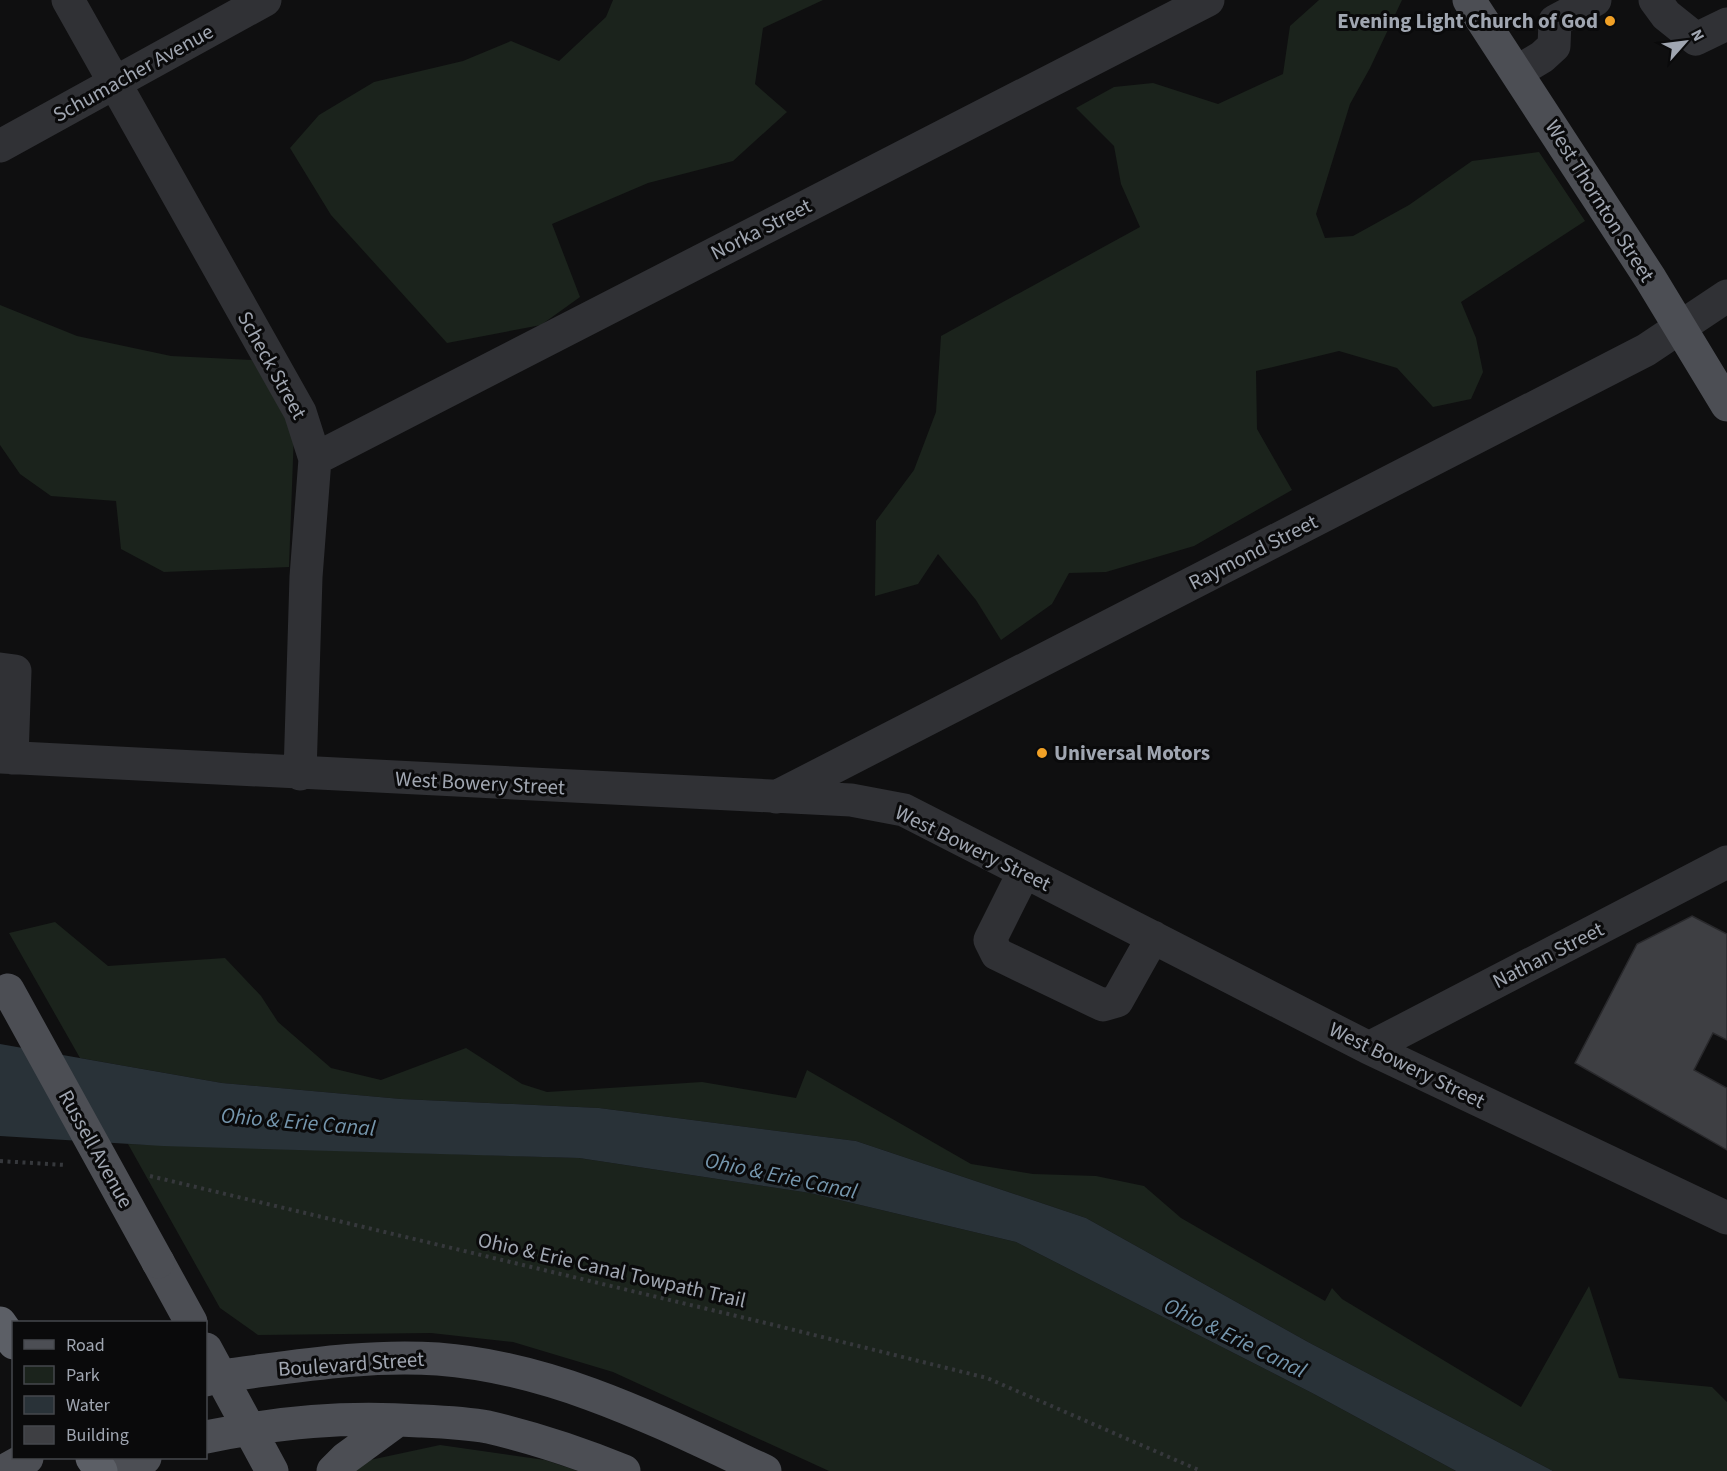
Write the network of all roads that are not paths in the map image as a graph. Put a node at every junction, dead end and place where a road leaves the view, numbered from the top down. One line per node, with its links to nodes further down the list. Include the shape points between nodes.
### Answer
1 (68, 0): 9 (street, Scheck Street)
2 (265, 0): 9 (street, Schumacher Avenue)
3 (1208, 0): 14 (street, Norka Street)
4 (1469, 0): 8 (main road, West Thornton Street)
5 (1595, 0): 8 (street, via 1555,21 1554,46)
6 (1655, 0): 7 (street, via 1666,15 1696,39)
7 (1727, 24)
8 (1517, 72): 12 (main road, West Thornton Street)
9 (114, 83): 10 (street, Schumacher Avenue); 14 (street, Scheck Street, via 300,412)
10 (0, 146)
11 (1727, 296): 12 (street, Raymond Street)
12 (1680, 330): 13 (main road, West Thornton Street); 18 (street, Raymond Street, via 1646,351)
13 (1727, 405)
14 (315, 459): 17 (street, Scheck Street, via 306,577)
15 (0, 669): 16 (street, via 15,671)
16 (6, 757): 17 (street, West Bowery Street)
17 (300, 774): 18 (street, West Bowery Street)
18 (773, 798): 20 (street, West Bowery Street, via 851,800 904,810)
19 (1727, 862): 23 (street, Nathan Street)
20 (1024, 872): 21 (street, West Bowery Street); 21 (street, via 990,940 998,954 1103,1005 1118,1000)
21 (1153, 937): 23 (street, West Bowery Street)
22 (4, 983): 25 (main road, Russell Avenue, bridge)
23 (1369, 1048): 24 (street, West Bowery Street)
24 (1727, 1218)
25 (190, 1321)
26 (0, 1323): 27 (highway)
27 (12, 1340)
28 (210, 1368): 30 (main road); 39 (main road, Boulevard Street, via 401,1358 502,1368 619,1403)
29 (398, 1419): 30 (main road, via 333,1418); 37 (main road); 38 (main road, via 487,1427 579,1453)
30 (249, 1428): 31 (main road); 36 (main road)
31 (207, 1437)
32 (25, 1459): 34 (main road)
33 (143, 1459): 35 (main road)
34 (4, 1471)
35 (118, 1471)
36 (272, 1471)
37 (333, 1471)
38 (624, 1471)
39 (765, 1471)

